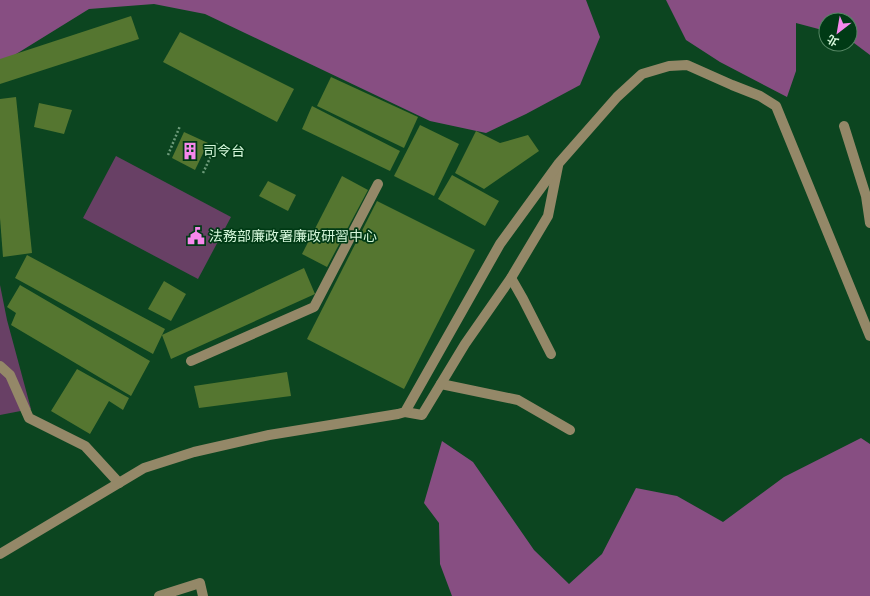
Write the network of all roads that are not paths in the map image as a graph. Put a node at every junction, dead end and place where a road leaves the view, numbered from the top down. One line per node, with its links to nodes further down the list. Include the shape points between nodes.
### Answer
1 (844, 126): 4 (street, via 866,196)
2 (559, 163): 5 (street, via 548,216); 6 (street, via 617,97 642,74 669,66 687,65 760,96 776,106); 11 (street, via 500,244)
3 (378, 184): 8 (street, via 314,307)
4 (870, 223)
5 (511, 278): 7 (street); 10 (street, via 465,344)
6 (870, 336)
7 (551, 354)
8 (191, 362)
9 (0, 366): 13 (street, via 10,375 29,418 85,446)
10 (441, 384): 11 (street, via 422,415); 12 (street, via 518,400)
11 (405, 412): 13 (street, via 269,435 194,452 144,468)
12 (570, 430)
13 (119, 483): 14 (street)
14 (0, 554)
15 (159, 596): 16 (street, via 200,583)
16 (202, 596)

